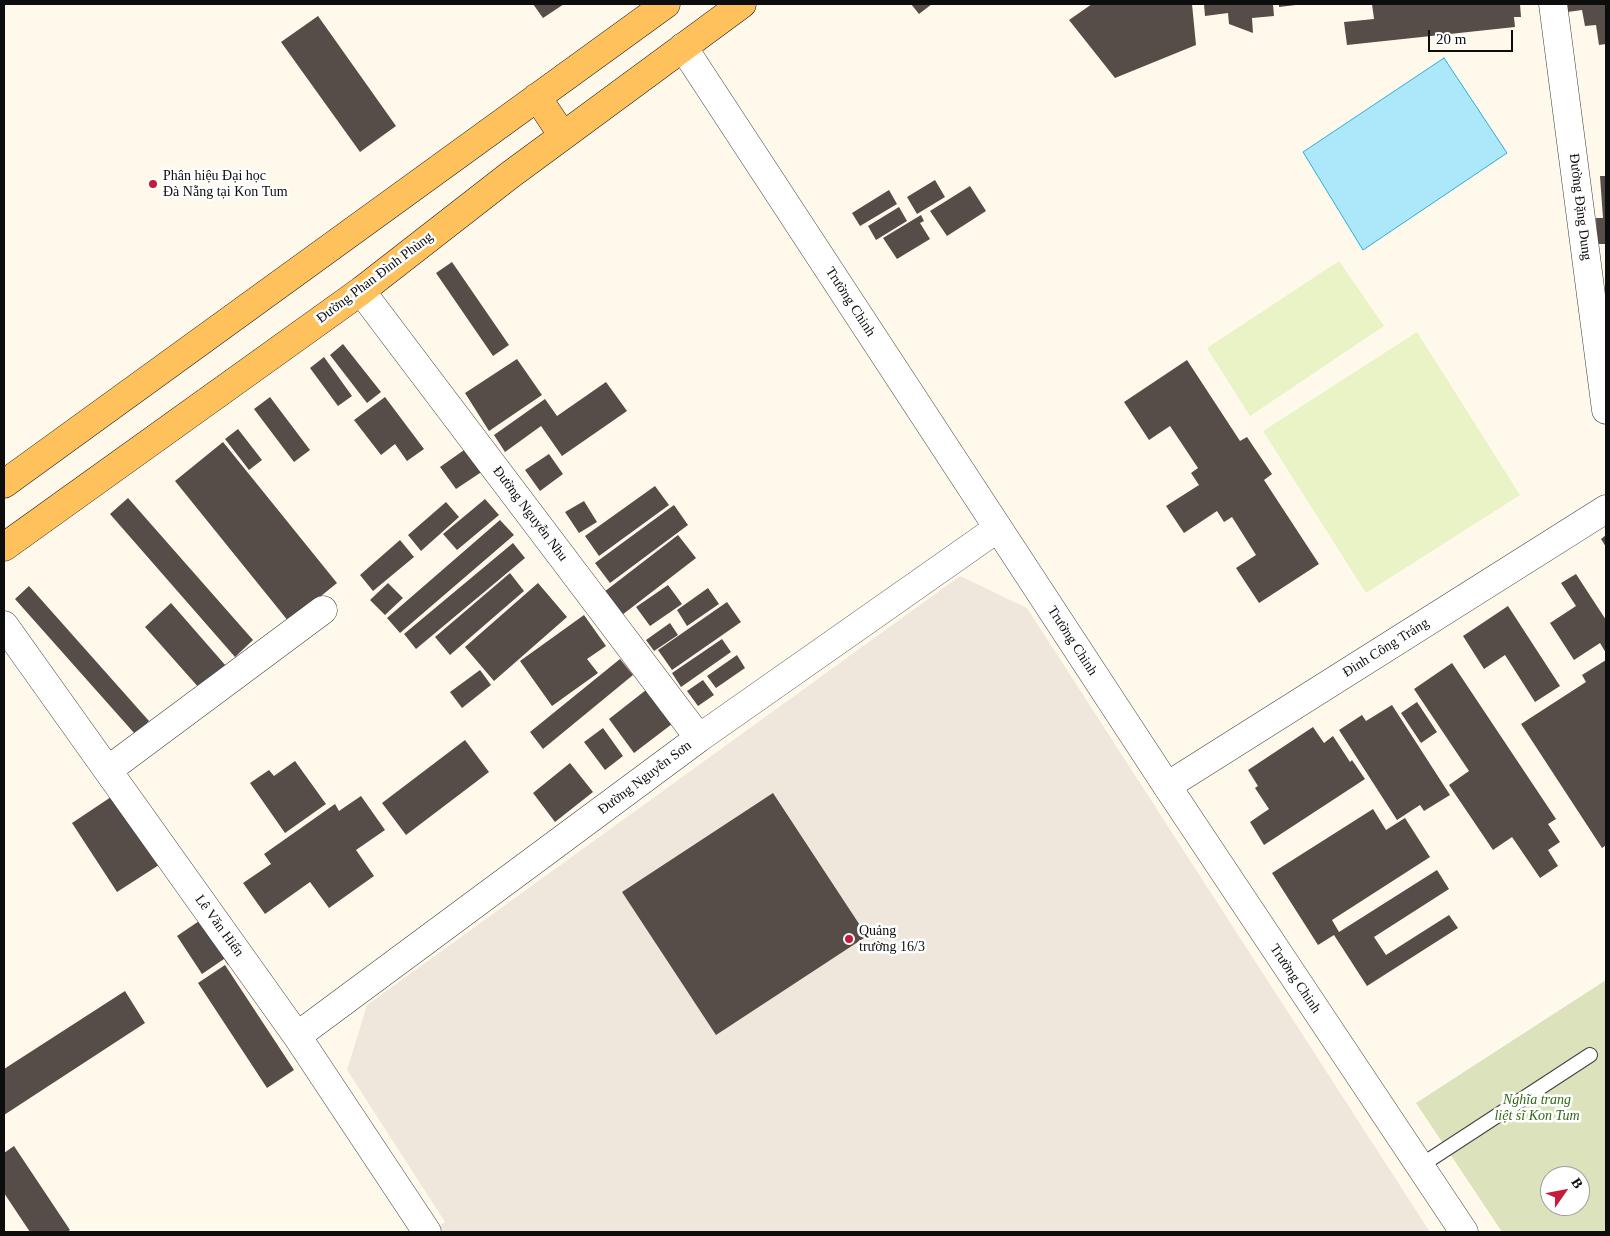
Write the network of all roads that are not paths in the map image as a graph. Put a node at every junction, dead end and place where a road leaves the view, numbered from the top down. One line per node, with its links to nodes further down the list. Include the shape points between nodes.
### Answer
1 (666, 4): 5 (main road)
2 (742, 4): 4 (main road, Đường Phan Đình Phùng)
3 (1553, 4): 8 (street, Đường Đặng Dung)
4 (683, 47): 6 (main road, Đường Phan Đình Phùng); 11 (street, Trường Chinh)
5 (537, 97): 6 (main road); 9 (main road)
6 (563, 136): 7 (main road, Đường Phan Đình Phùng)
7 (361, 290): 12 (main road, Đường Phan Đình Phùng); 15 (street, Đường Nguyễn Nhu)
8 (1606, 410)
9 (4, 484)
10 (1606, 509): 17 (street, Đinh Công Tráng)
11 (998, 528): 15 (street, Đường Nguyễn Sơn); 17 (street, Trường Chinh)
12 (4, 546)
13 (323, 610): 16 (street)
14 (4, 625): 16 (street, Lê Văn Hiến)
15 (699, 738): 18 (street, Đường Nguyễn Sơn)
16 (108, 770): 18 (street, Lê Văn Hiến)
17 (1167, 786): 20 (street, Trường Chinh)
18 (297, 1036): 21 (street, Lê Văn Hiến)
19 (1590, 1054): 20 (lane)
20 (1420, 1166): 22 (street, Trường Chinh)
21 (427, 1232)
22 (1464, 1232)

